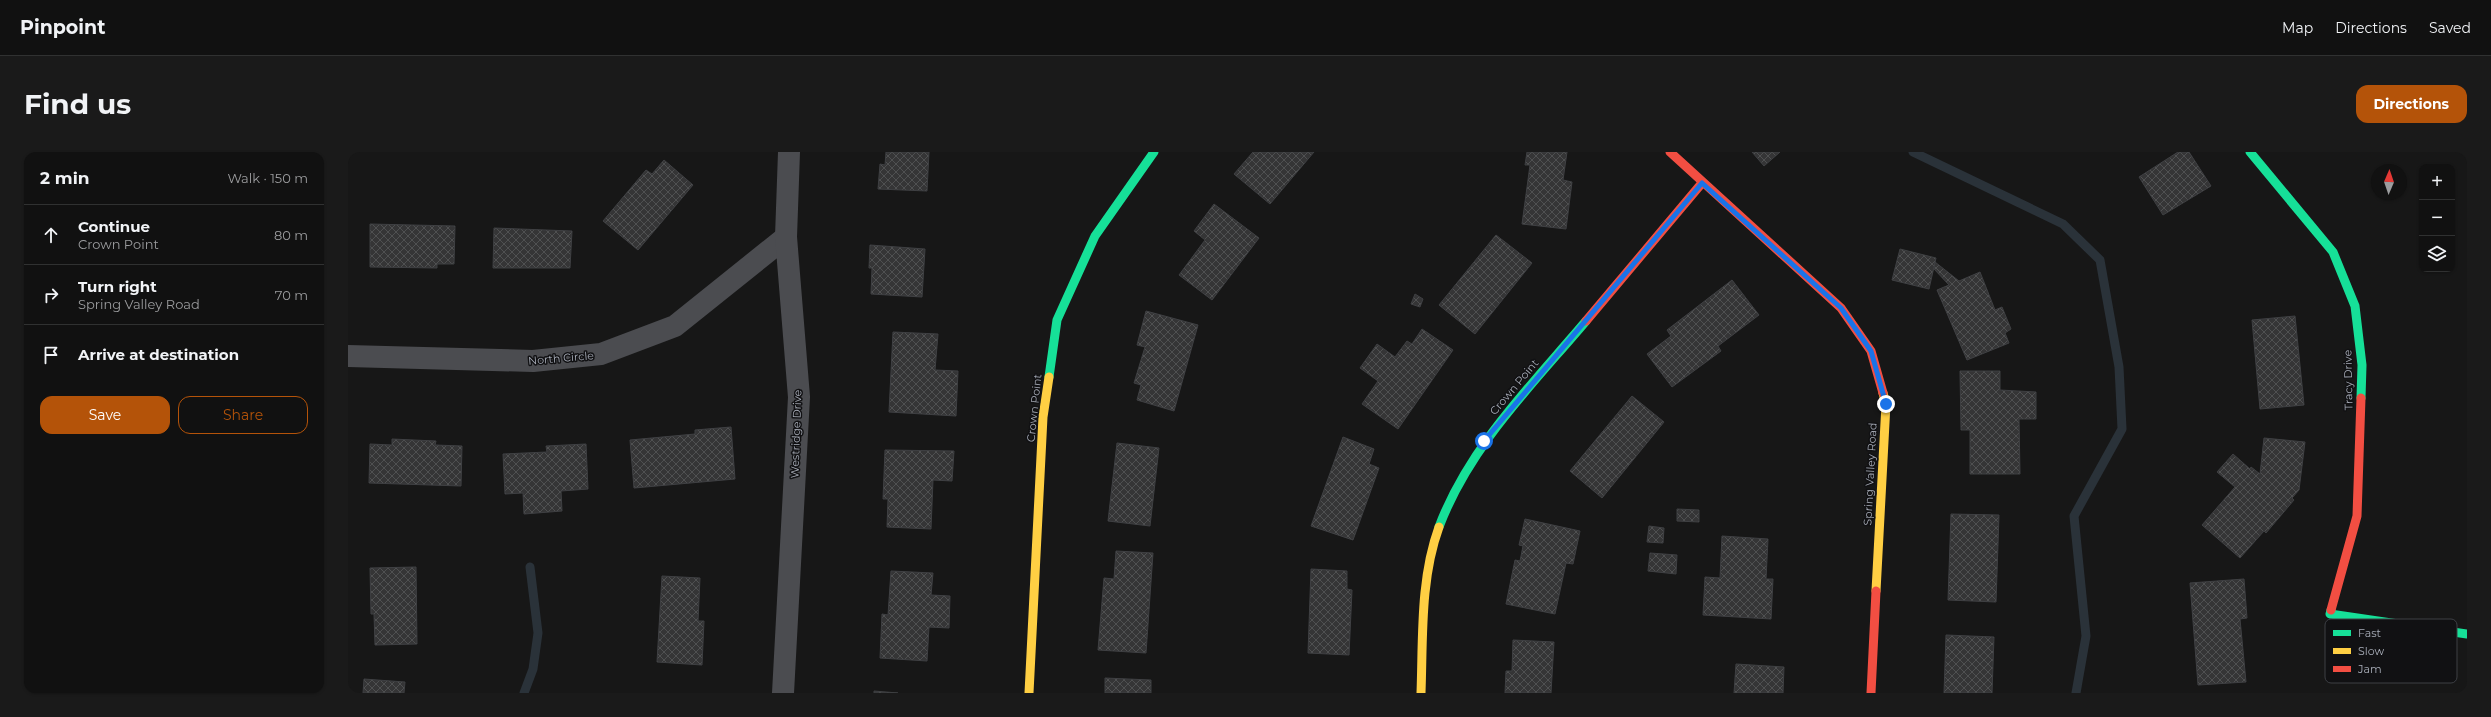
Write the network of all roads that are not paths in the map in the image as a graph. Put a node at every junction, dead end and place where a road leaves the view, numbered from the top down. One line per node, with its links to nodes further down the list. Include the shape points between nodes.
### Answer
1 (789, 152): 6 (street, Westridge Drive)
2 (1154, 152): 12 (street, Crown Point, via 1095,236 1057,320 1043,417)
3 (1670, 152): 5 (street, Spring Valley Road)
4 (2250, 152): 8 (street, Tracy Drive, via 2333,252 2355,306 2362,365 2357,516 2330,614)
5 (1702, 183): 13 (street, Crown Point, via 1484,441 1451,496 1432,547 1425,600); 14 (street, Spring Valley Road, via 1841,308 1871,351 1886,404)
6 (786, 237): 7 (street, North Circle, via 674,326 601,354 533,361); 11 (street, Westridge Drive, via 799,397)
7 (348, 356)
8 (2364, 619)
9 (2457, 633): 10 (street, Tracy Drive)
10 (2467, 634)
11 (783, 693)
12 (1029, 693)
13 (1421, 693)
14 (1871, 693)

